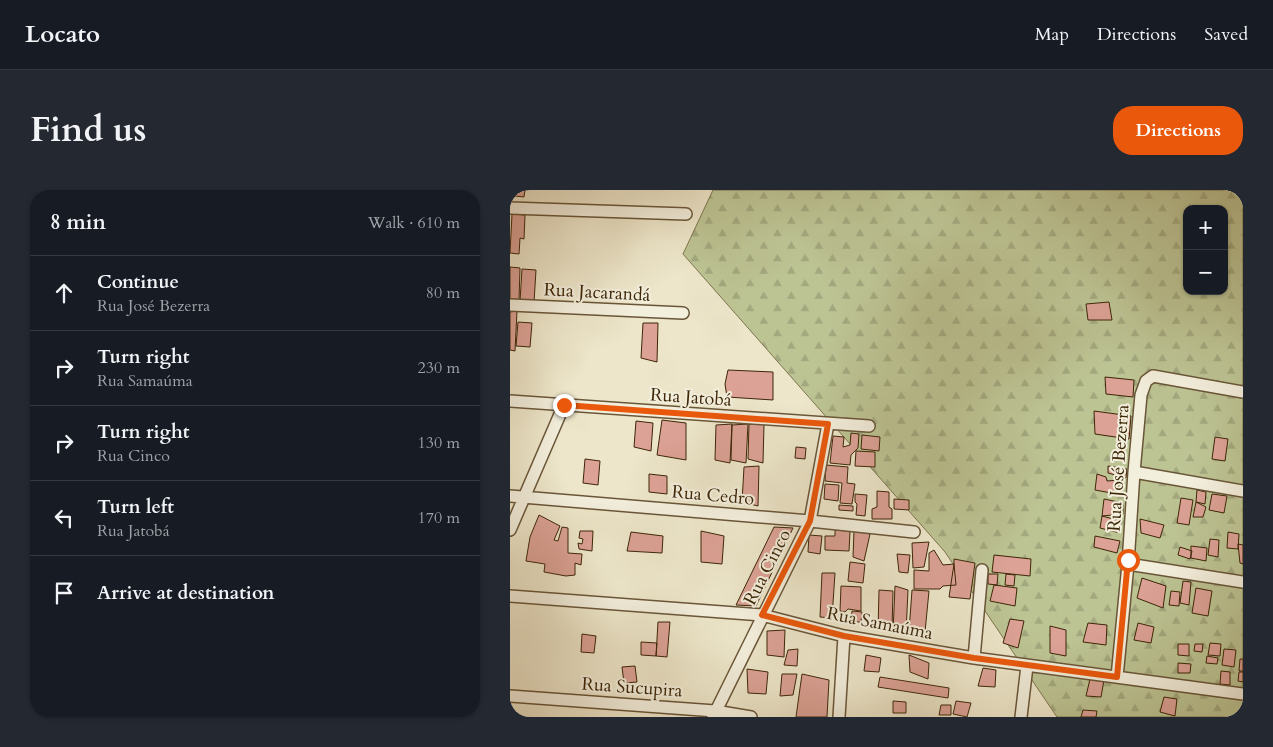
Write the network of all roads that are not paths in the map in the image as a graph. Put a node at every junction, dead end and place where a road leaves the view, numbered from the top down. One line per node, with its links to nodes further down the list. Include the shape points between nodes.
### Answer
1 (510, 208): 2 (street)
2 (686, 214)
3 (510, 305): 4 (street, Rua Jacarandá)
4 (683, 313)
5 (1243, 392): 10 (street, Rua José Bezerra, via 1153,376 1146,381 1141,395)
6 (510, 401): 7 (street, Rua Jatobá)
7 (564, 405): 8 (street, Rua Jatobá); 13 (street)
8 (828, 424): 9 (street, Rua Jatobá); 14 (street, Rua Cinco)
9 (869, 426)
10 (1134, 472): 11 (street); 17 (street, Rua José Bezerra)
11 (1243, 491)
12 (510, 496): 13 (street, Rua Cedro)
13 (524, 497): 14 (street, Rua Cedro); 15 (street)
14 (810, 521): 16 (street, Rua Cedro); 21 (street, Rua Cinco)
15 (510, 530)
16 (914, 532)
17 (1128, 564): 19 (street); 25 (street, Rua José Bezerra)
18 (982, 570): 23 (street)
19 (1243, 582)
20 (510, 596): 21 (street, Rua Samaúma)
21 (762, 615): 22 (street, Rua Samaúma); 28 (street, Rua Cinco)
22 (844, 636): 23 (street, Rua Samaúma); 30 (street)
23 (974, 658): 24 (street, Rua Samaúma)
24 (1027, 666): 25 (street, Rua Samaúma); 31 (street)
25 (1117, 677): 26 (street, Rua Samaúma)
26 (1243, 694)
27 (510, 696): 28 (street, Rua Sucupira)
28 (714, 714): 29 (street, Rua Sucupira)
29 (751, 717)
30 (839, 717)
31 (1021, 717)

